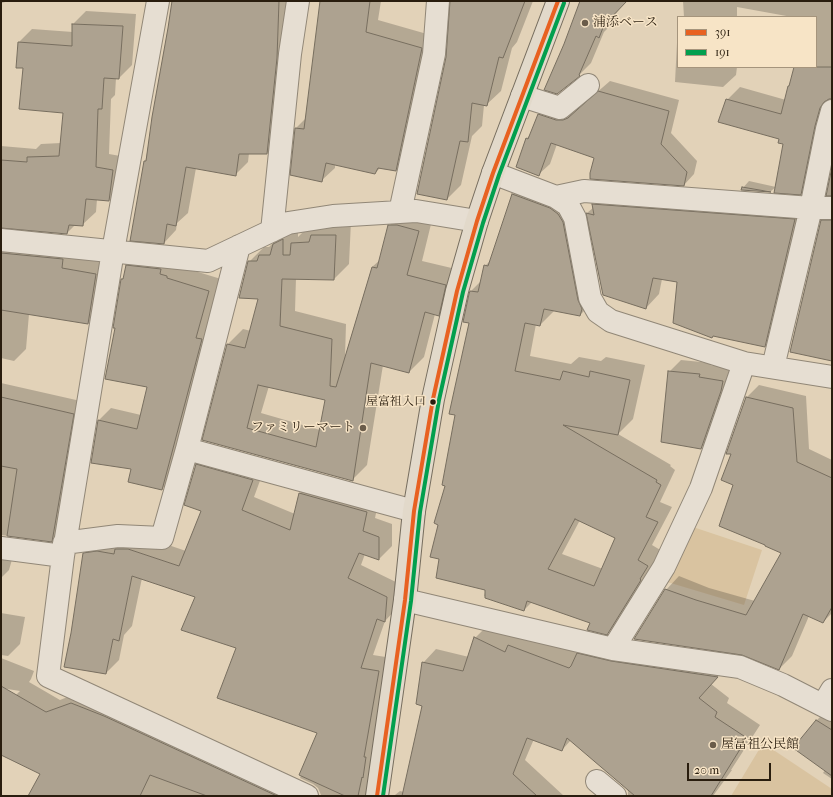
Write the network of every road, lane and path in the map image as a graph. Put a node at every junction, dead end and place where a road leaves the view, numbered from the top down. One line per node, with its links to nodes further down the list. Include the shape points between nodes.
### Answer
1 (158, 1): 17 (street)
2 (298, 1): 14 (street)
3 (438, 1): 12 (street, via 434,54)
4 (558, 1): 6 (main road)
5 (588, 85): 6 (street, via 560,108)
6 (522, 96): 8 (main road)
7 (832, 111): 10 (street)
8 (493, 173): 9 (street); 13 (main road)
9 (556, 197): 10 (street, via 584,191); 18 (street, via 568,205 575,218 590,298 598,312 611,321)
10 (811, 208): 11 (street); 19 (street)
11 (832, 208)
12 (400, 212): 13 (street, via 416,211); 14 (street, via 333,216 288,223)
13 (477, 221): 22 (main road, via 457,291 433,399)
14 (272, 231): 16 (street)
15 (1, 240): 17 (street)
16 (239, 246): 17 (street, via 208,261); 21 (street)
17 (113, 251): 24 (street)
18 (744, 363): 19 (street); 26 (street, via 701,488 664,567)
19 (773, 367): 20 (street)
20 (832, 377)
21 (187, 449): 22 (street); 24 (street, via 162,538 118,536)
22 (414, 511): 25 (main road)
23 (1, 548): 24 (street)
24 (63, 549): 29 (street, via 48,676)
25 (405, 600): 26 (street); 30 (main road)
26 (613, 649): 27 (street, via 740,667)
27 (829, 702)
28 (597, 781): 31 (street)
29 (303, 795)
30 (377, 796)
31 (615, 796)

